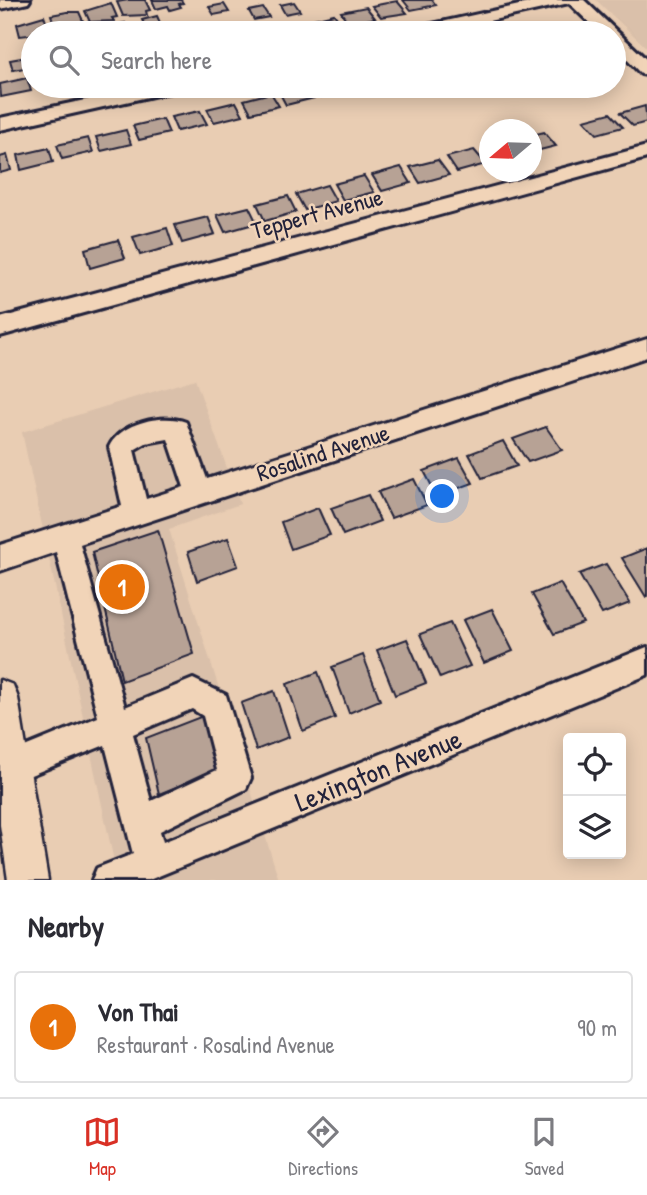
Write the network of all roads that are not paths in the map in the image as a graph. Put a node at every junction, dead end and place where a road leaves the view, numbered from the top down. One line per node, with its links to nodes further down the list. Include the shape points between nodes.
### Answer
1 (22, 0): 4 (street)
2 (564, 0): 5 (street)
3 (575, 0): 6 (street)
4 (0, 4)
5 (469, 21)
6 (597, 21)
7 (626, 49): 8 (street)
8 (647, 70)
9 (120, 98): 10 (street)
10 (0, 124)
11 (647, 152): 12 (street, Teppert Avenue)
12 (0, 327)
13 (647, 348): 14 (street, Rosalind Avenue)
14 (199, 493): 15 (street, Rosalind Avenue); 15 (street, via 177,429 128,439 121,447)
15 (137, 513): 16 (street, Rosalind Avenue)
16 (65, 537): 17 (street, Rosalind Avenue); 20 (street)
17 (0, 558)
18 (647, 661): 23 (street, Lexington Avenue)
19 (0, 698): 21 (main road)
20 (115, 724): 21 (street); 22 (street); 22 (street, via 193,694 215,706 235,778)
21 (11, 768): 24 (main road)
22 (141, 823): 23 (street)
23 (152, 863): 25 (street, Lexington Avenue)
24 (26, 879)
25 (109, 880)

